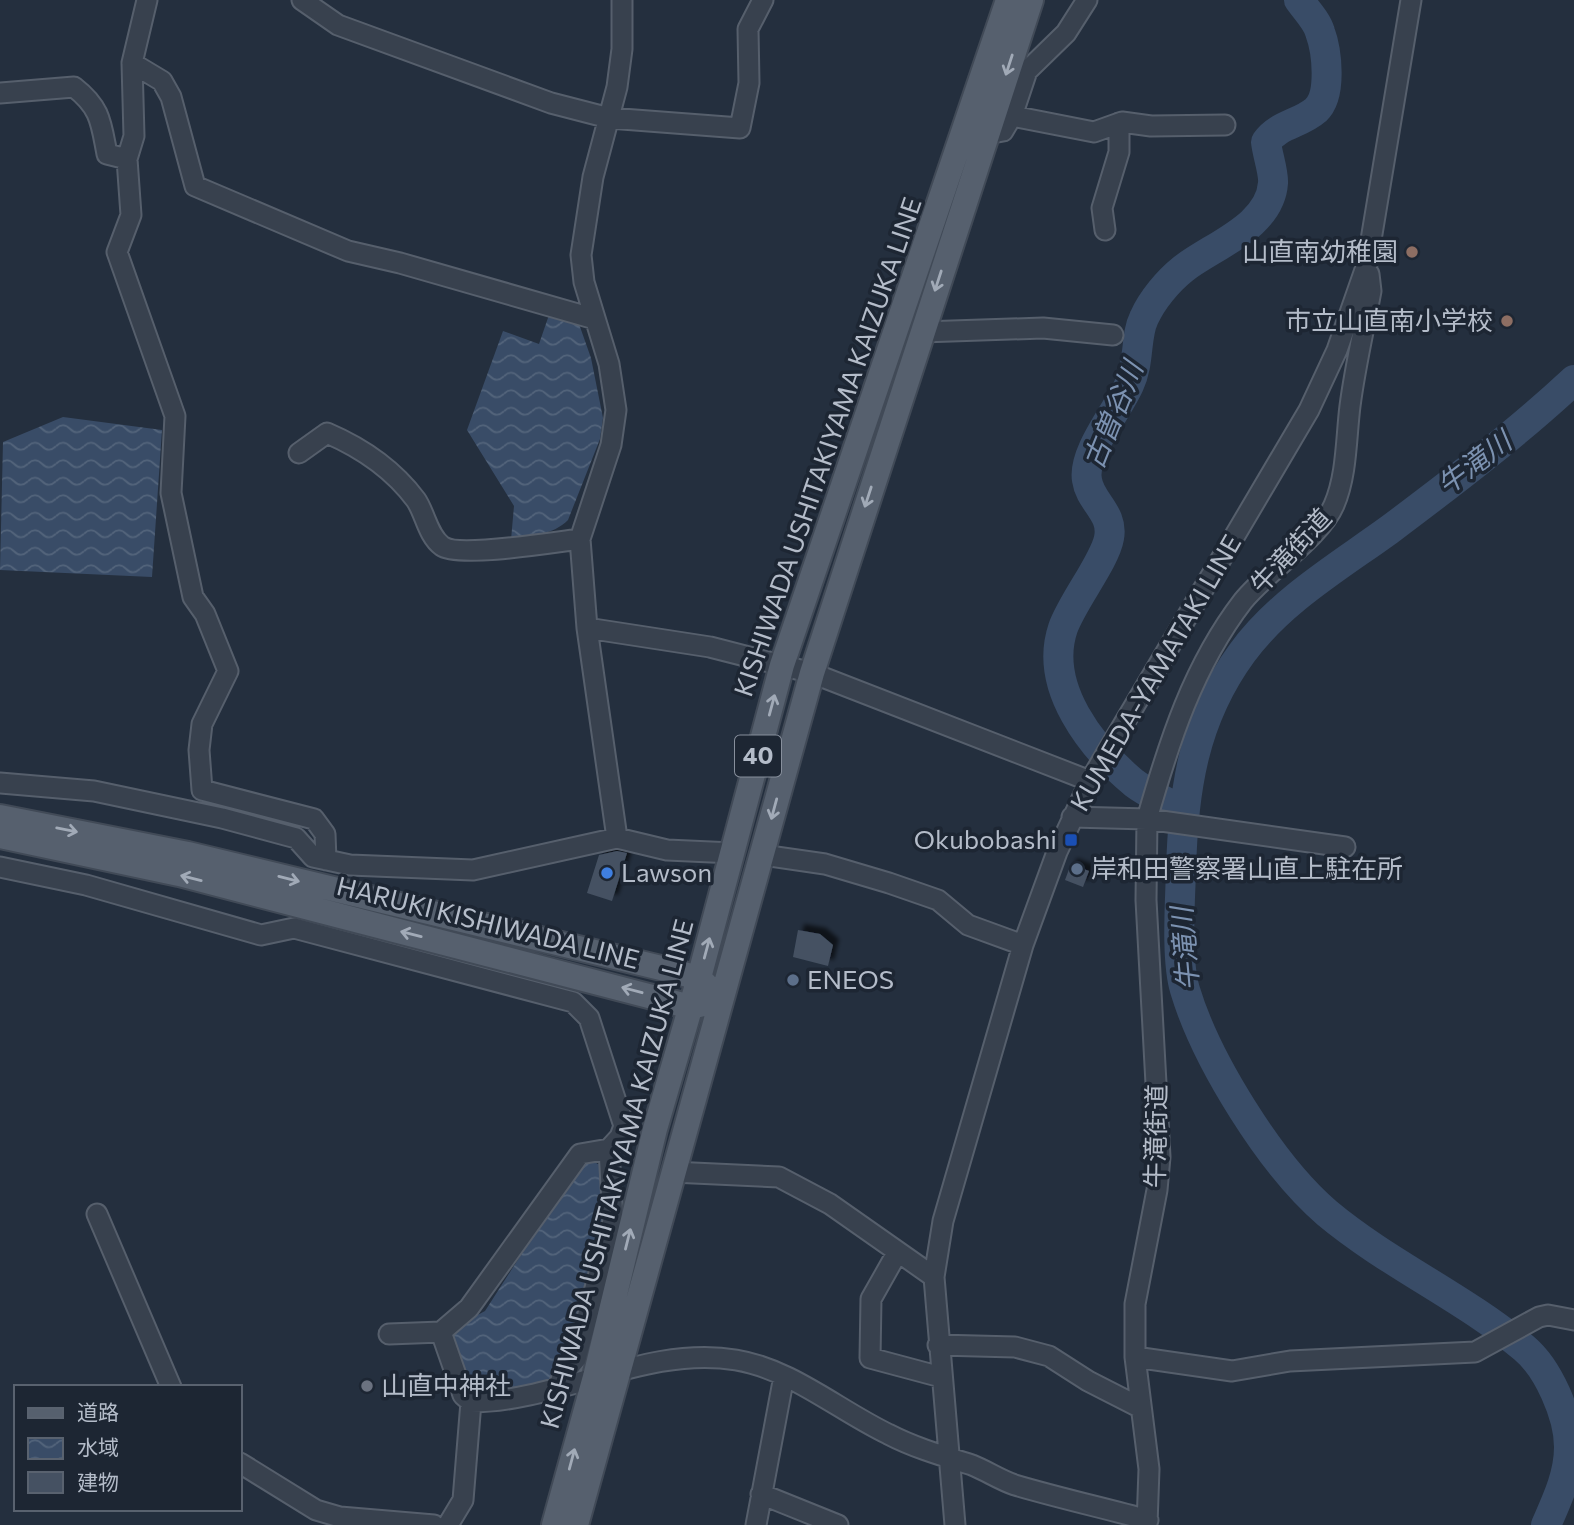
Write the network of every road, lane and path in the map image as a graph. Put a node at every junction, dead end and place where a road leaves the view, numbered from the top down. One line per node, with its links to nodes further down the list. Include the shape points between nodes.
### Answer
1 (147, 0): 9 (street)
2 (302, 0): 12 (street, via 338,25 551,103)
3 (622, 0): 12 (street, via 622,49)
4 (764, 0): 12 (street, via 748,29 749,83 740,128)
5 (1007, 0): 27 (main road, KISHIWADA USHITAKIYAMA KAIZUKA LINE / 40)
6 (1031, 0): 15 (main road, KISHIWADA USHITAKIYAMA KAIZUKA LINE / 40, one-way to 15)
7 (1087, 0): 11 (street, via 1066,33 1027,71)
8 (1411, 0): 18 (street, KUMEDA-YAMATAKI LINE)
9 (132, 63): 16 (street, via 134,136); 19 (street, via 162,80 171,97 195,186 348,251)
10 (0, 93): 16 (street, via 74,87 99,113 107,155)
11 (1012, 116): 13 (street, via 1094,132); 15 (street, via 1003,131)
12 (609, 118): 19 (street, via 584,219 581,255)
13 (1118, 123): 14 (street); 17 (street, via 1119,152 1102,208)
14 (1225, 125)
15 (986, 134): 20 (main road, KISHIWADA USHITAKIYAMA KAIZUKA LINE / 40, one-way to 20)
16 (127, 159): 39 (street, via 131,215 117,252 175,416 171,493 193,597 228,671 202,724 202,790 314,819 325,834)
17 (1105, 230)
18 (1367, 264): 22 (street, KUMEDA-YAMATAKI LINE); 23 (street, 牛滝街道, via 1371,291)
19 (595, 319): 25 (street, via 609,364 616,410 611,444)
20 (922, 332): 21 (street, via 1043,328); 28 (main road, KISHIWADA USHITAKIYAMA KAIZUKA LINE / 40, one-way to 28)
21 (1113, 335)
22 (1337, 350): 23 (street); 29 (street, KUMEDA-YAMATAKI LINE, via 1309,410)
23 (1358, 360): 33 (street, 牛滝街道, via 1342,480 1333,508 1243,601 1193,685 1175,723)
24 (299, 453): 25 (street, via 327,433 364,449 417,501 442,547 491,550)
25 (580, 539): 26 (street)
26 (587, 628): 27 (street, via 710,647); 35 (street)
27 (782, 665): 28 (street); 37 (main road, KISHIWADA USHITAKIYAMA KAIZUKA LINE / 40, one-way to 27)
28 (811, 673): 29 (street); 38 (main road, KISHIWADA USHITAKIYAMA KAIZUKA LINE / 40, one-way to 38)
29 (1094, 773): 32 (street, KUMEDA-YAMATAKI LINE)
30 (0, 783): 39 (street, via 94,792 222,818 296,838 313,858)
31 (0, 817): 42 (main road, HARUKI KISHIWADA LINE, one-way to 42, via 188,854)
32 (1072, 817): 33 (street); 41 (street, KUMEDA-YAMATAKI LINE)
33 (1151, 819): 36 (street); 56 (street, 牛滝街道, via 1146,900 1160,1157 1135,1304)
34 (0, 836): 44 (main road, HARUKI KISHIWADA LINE, one-way to 34, via 178,874)
35 (617, 838): 37 (street, via 667,850); 39 (street, via 473,870)
36 (1345, 847)
37 (733, 853): 42 (main road, KISHIWADA USHITAKIYAMA KAIZUKA LINE / 40, one-way to 37)
38 (762, 855): 41 (street, via 825,864 938,900 968,925); 43 (main road, KISHIWADA USHITAKIYAMA KAIZUKA LINE / 40)
39 (326, 860)
40 (0, 867): 45 (street, via 86,885 261,935 294,928 573,1002 589,1018)
41 (1023, 945): 51 (street, KUMEDA-YAMATAKI LINE, via 943,1221)
42 (699, 978): 43 (main road); 44 (main road, KISHIWADA USHITAKIYAMA KAIZUKA LINE / 40)
43 (721, 1000): 44 (main road, HARUKI KISHIWADA LINE); 48 (main road, KISHIWADA USHITAKIYAMA KAIZUKA LINE / 40)
44 (691, 1007): 46 (main road, KISHIWADA USHITAKIYAMA KAIZUKA LINE / 40)
45 (624, 1126): 46 (street); 47 (street)
46 (655, 1129): 57 (main road, KISHIWADA USHITAKIYAMA KAIZUKA LINE / 40, one-way to 46)
47 (609, 1149): 53 (street, via 580,1154 469,1308); 61 (street, via 613,1221 576,1359)
48 (672, 1172): 50 (street, via 779,1177 831,1204); 57 (main road, KISHIWADA USHITAKIYAMA KAIZUKA LINE / 40)
49 (97, 1214): 60 (street)
50 (897, 1253): 51 (street); 59 (street, via 871,1299 870,1358)
51 (934, 1277): 55 (street, KUMEDA-YAMATAKI LINE)
52 (1574, 1320): 56 (street, via 1539,1317 1475,1352 1290,1361 1232,1371)
53 (441, 1332): 54 (street); 62 (street, via 463,1395)
54 (389, 1334)
55 (937, 1345): 59 (street, KUMEDA-YAMATAKI LINE); 63 (street, via 1015,1348 1049,1356)
56 (1135, 1357): 63 (street, 牛滝街道)
57 (606, 1374): 58 (street, via 703,1358 737,1360); 61 (street); 70 (main road, KISHIWADA USHITAKIYAMA KAIZUKA LINE / 40, one-way to 57); 71 (main road, KISHIWADA USHITAKIYAMA KAIZUKA LINE / 40)
58 (784, 1376): 64 (street, via 887,1434); 66 (street)
59 (941, 1377): 64 (street, KUMEDA-YAMATAKI LINE)
60 (170, 1385)
61 (558, 1389): 62 (street, via 499,1402)
62 (471, 1402): 69 (street, via 463,1500)
63 (1139, 1407): 67 (street, 牛滝街道, via 1149,1469)
64 (950, 1461): 67 (street); 74 (street, KUMEDA-YAMATAKI LINE)
65 (242, 1464): 68 (street, via 316,1510 340,1517)
66 (761, 1494): 72 (street); 73 (street)
67 (1148, 1523)
68 (434, 1525)
69 (448, 1525)
70 (554, 1525)
71 (576, 1525)
72 (756, 1525)
73 (838, 1525)
74 (955, 1525)

